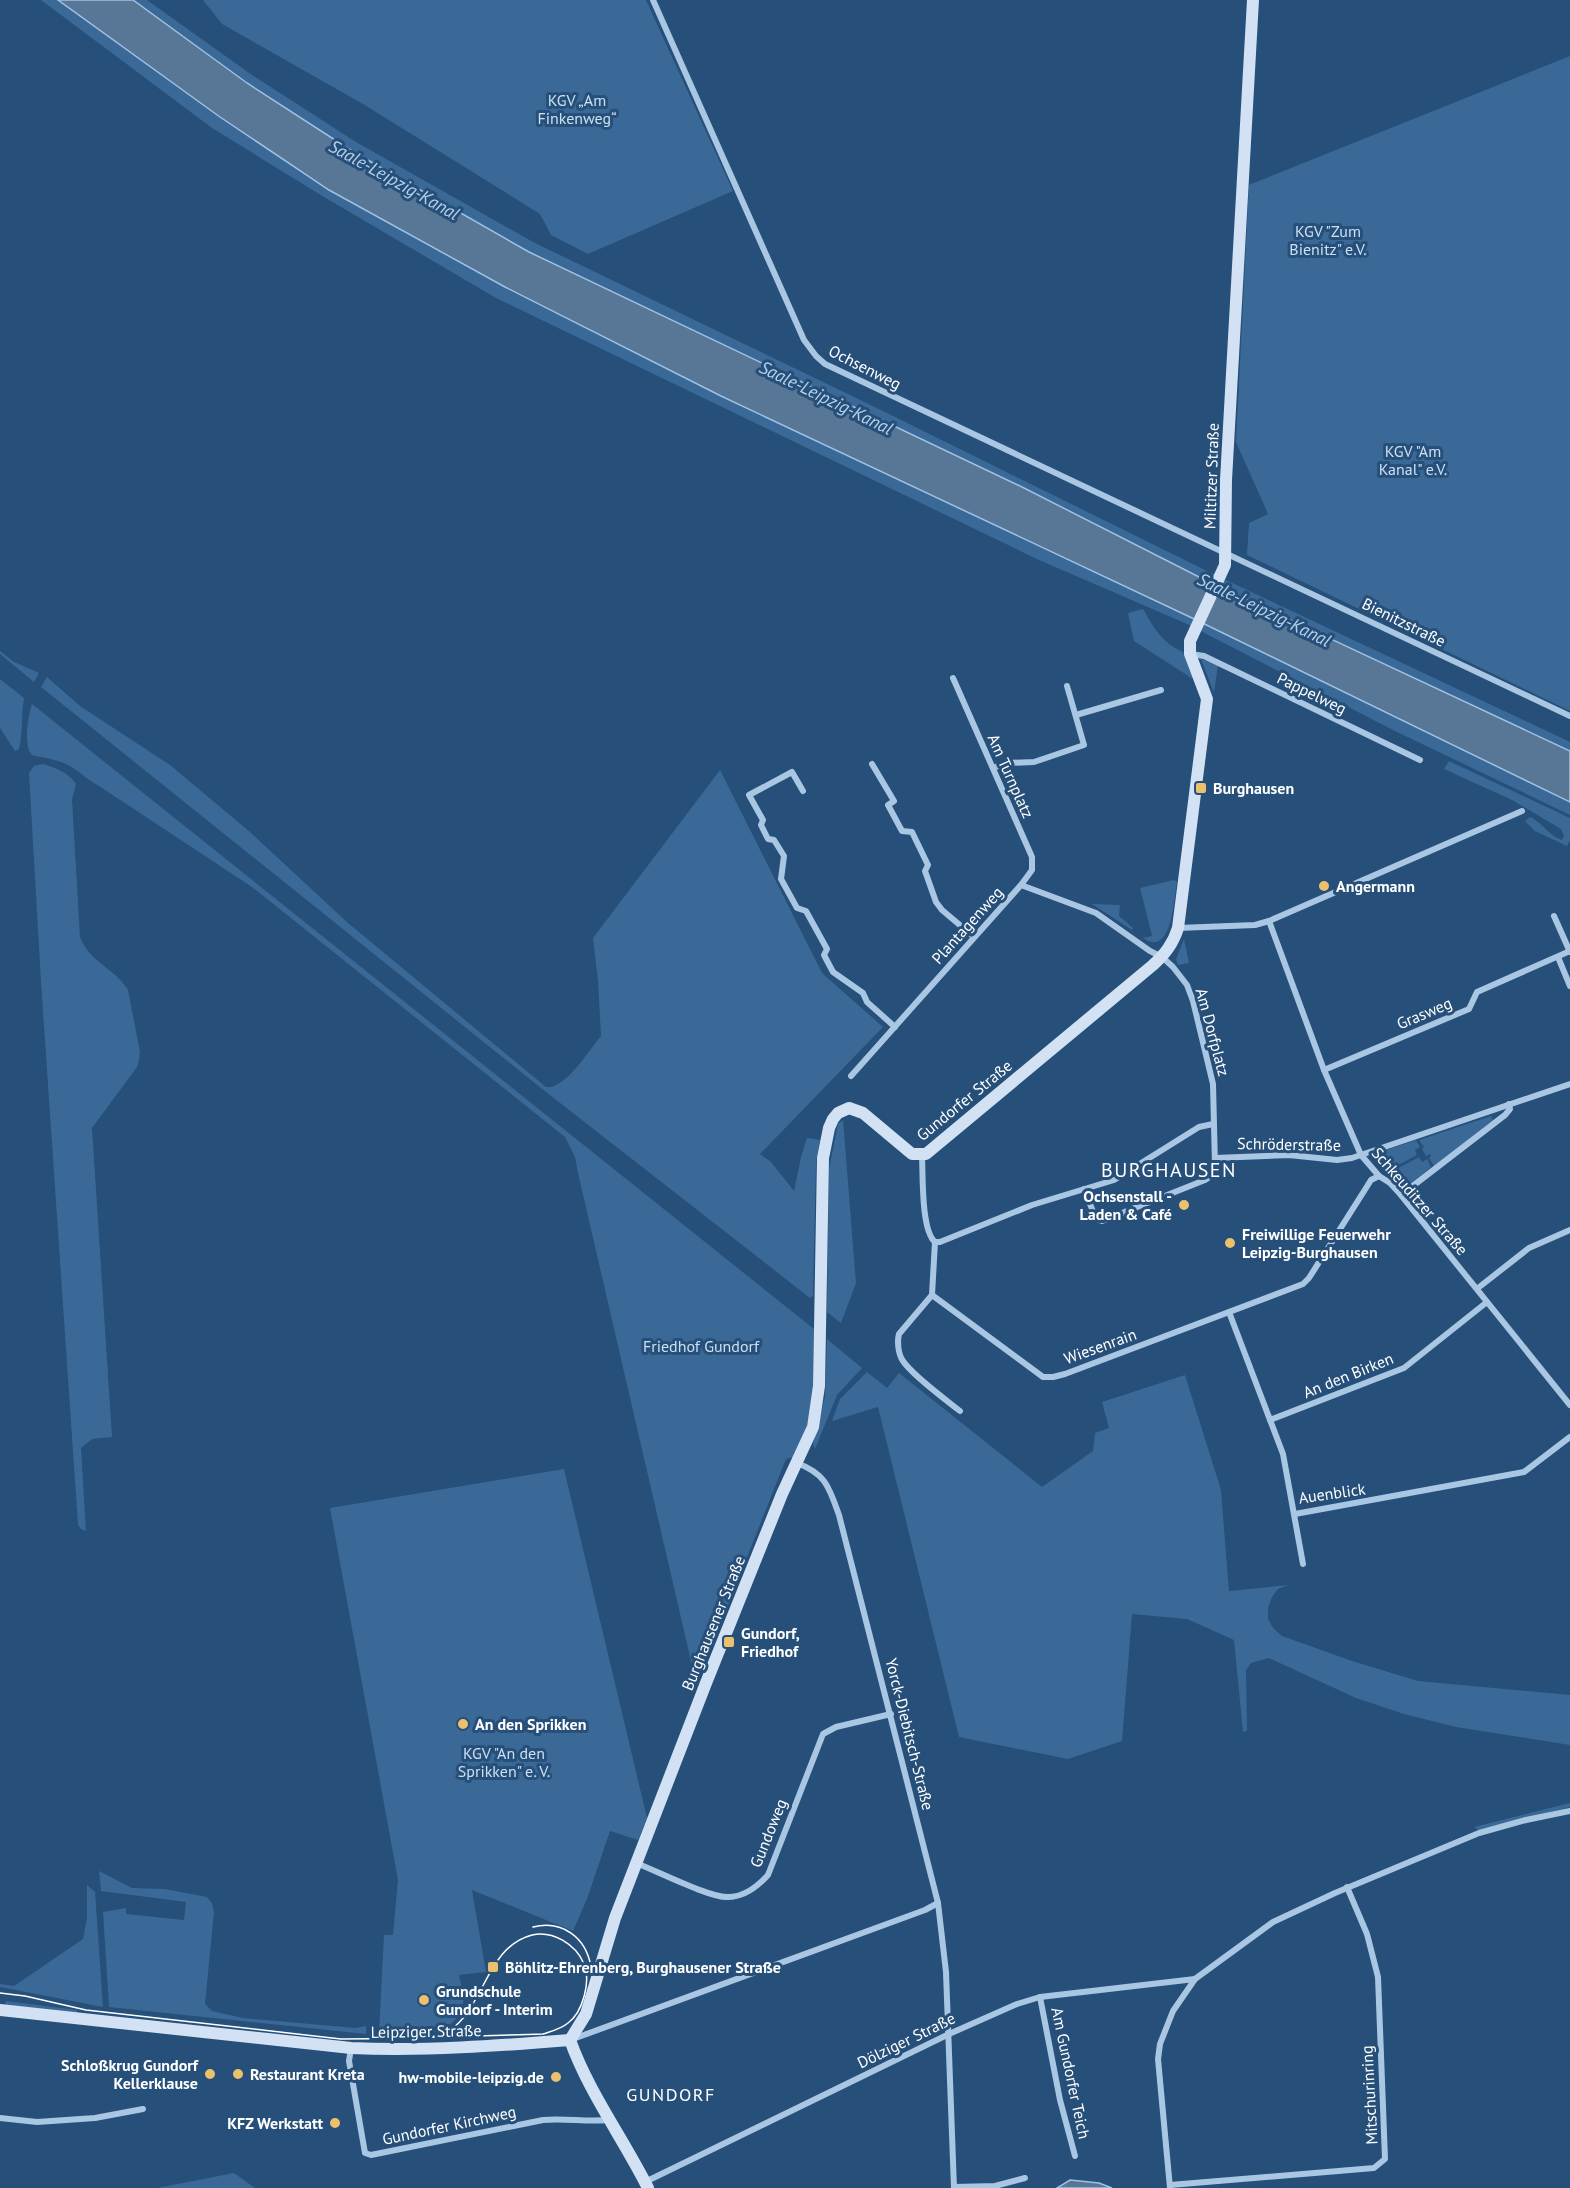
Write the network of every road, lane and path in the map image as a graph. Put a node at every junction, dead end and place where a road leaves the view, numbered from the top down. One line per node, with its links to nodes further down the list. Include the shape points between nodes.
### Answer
1 (653, 0): 3 (street, Ochsenweg, via 804,340 816,356 847,375)
2 (1253, 0): 3 (street, Miltitzer Straße, via 1226,480)
3 (1226, 553): 4 (street, Miltitzer Straße, via 1222,572 1190,641); 9 (street, Bienitzstraße)
4 (1190, 654): 10 (street, Pappelweg, via 1204,656); 18 (street, Miltitzer Straße, via 1207,699)
5 (953, 678): 12 (street, Am Turnplatz)
6 (1067, 686): 8 (street)
7 (1161, 690): 8 (street)
8 (1076, 715): 12 (street, via 1084,742 1081,747 1034,762)
9 (1570, 716)
10 (1420, 760)
11 (872, 764): 19 (street, via 894,801 888,805 897,823 902,831 912,832 928,865 925,871 936,902)
12 (993, 768): 15 (street, Am Turnplatz, via 1032,857 1032,870)
13 (803, 791): 24 (street, via 792,772 749,795 764,820 760,825 768,839 774,840 784,856 781,879 797,908 806,911 827,949 824,955 833,972 863,993 867,1002)
14 (1522, 811): 17 (street)
15 (1021, 885): 19 (street, Plantagenweg); 21 (street, Plantagenweg, via 1096,913)
16 (1554, 916): 20 (street, Grasweg)
17 (1269, 921): 18 (street); 25 (street, Schkeuditzer Straße)
18 (1176, 934): 21 (street, Gundorfer Straße)
19 (974, 937): 24 (street, Plantagenweg)
20 (1570, 951): 22 (street, Grasweg)
21 (1162, 957): 29 (street, Am Dorfplatz, via 1190,991 1213,1084); 30 (street, Gundorfer Straße)
22 (1558, 957): 23 (street); 25 (street, Grasweg, via 1477,992 1469,1009)
23 (1570, 986)
24 (895, 1027): 26 (street, Plantagenweg)
25 (1324, 1070): 31 (street, Schkeuditzer Straße)
26 (851, 1076)
27 (1570, 1084): 28 (street, Schröderstraße)
28 (1509, 1104): 31 (street, Schröderstraße); 35 (street, via 1510,1109 1496,1123)
29 (1213, 1124): 32 (street, Am Dorfplatz); 34 (street, via 1198,1127 1114,1180)
30 (922, 1155): 36 (street, Gundorfer Straße, via 912,1154 863,1113 842,1110 832,1119 827,1138); 38 (street, via 926,1228)
31 (1361, 1155): 32 (street, Schröderstraße, via 1338,1160 1289,1155); 33 (street, Schkeuditzer Straße)
32 (1215, 1158): 34 (street, via 1214,1171 1205,1180 1102,1221 1096,1219)
33 (1379, 1176): 35 (street, Schkeuditzer Straße); 42 (street, Wiesenrain, via 1365,1188 1303,1284)
34 (1084, 1189): 38 (street)
35 (1401, 1195): 39 (street, Schkeuditzer Straße)
36 (822, 1207): 47 (street, Burghausener Straße, via 816,1411)
37 (1570, 1230): 39 (street, via 1529,1248)
38 (935, 1242): 40 (street)
39 (1478, 1288): 41 (street, Schkeuditzer Straße)
40 (932, 1295): 42 (street, Wiesenrain, via 1043,1377 1065,1374); 44 (street, via 899,1334 902,1360)
41 (1487, 1302): 43 (street, Schkeuditzer Straße); 45 (street, An den Birken, via 1404,1368)
42 (1229, 1312): 45 (street, Auenblick)
43 (1570, 1405)
44 (960, 1411)
45 (1270, 1420): 48 (street, Auenblick, via 1283,1454)
46 (1570, 1437): 48 (street, Auenblick, via 1532,1468 1516,1474)
47 (797, 1462): 50 (street, Yorck-Diebitsch-Straße, via 814,1469 832,1496); 52 (street, Burghausener Straße)
48 (1295, 1514): 49 (street)
49 (1303, 1564)
50 (891, 1714): 52 (street, Gundoweg, via 836,1727 823,1734 768,1875 750,1891 720,1896); 54 (street, Yorck-Diebitsch-Straße)
51 (1570, 1811): 53 (street, Mitschurinring, via 1479,1833)
52 (636, 1863): 59 (street, Burghausener Straße, via 586,2013)
53 (1347, 1887): 55 (street, Mitschurinring, via 1273,1922); 67 (street, Mitschurinring, via 1367,1934 1378,1977 1385,2158 1374,2168)
54 (938, 1903): 58 (street, Yorck-Diebitsch-Straße); 59 (street, Leipziger Straße)
55 (1195, 1979): 56 (street, Dölziger Straße); 67 (street, Mitschurinring, via 1173,2011 1158,2059)
56 (1040, 1996): 58 (street, Dölziger Straße); 64 (street, Am Gundorfer Teich)
57 (0, 2010): 60 (street, Leipziger Straße)
58 (949, 2034): 66 (street, Dölziger Straße); 68 (street)
59 (570, 2040): 60 (street, Leipziger Straße, via 466,2047); 63 (street)
60 (351, 2048): 63 (street, Gundorfer Kirchweg, via 349,2061 365,2153 371,2155 543,2120)
61 (142, 2109): 62 (street, via 95,2118 37,2122)
62 (0, 2118)
63 (608, 2120): 66 (street)
64 (1075, 2156)
65 (1025, 2178): 68 (street, via 995,2186)
66 (646, 2185)
67 (1170, 2186)
68 (954, 2188)

